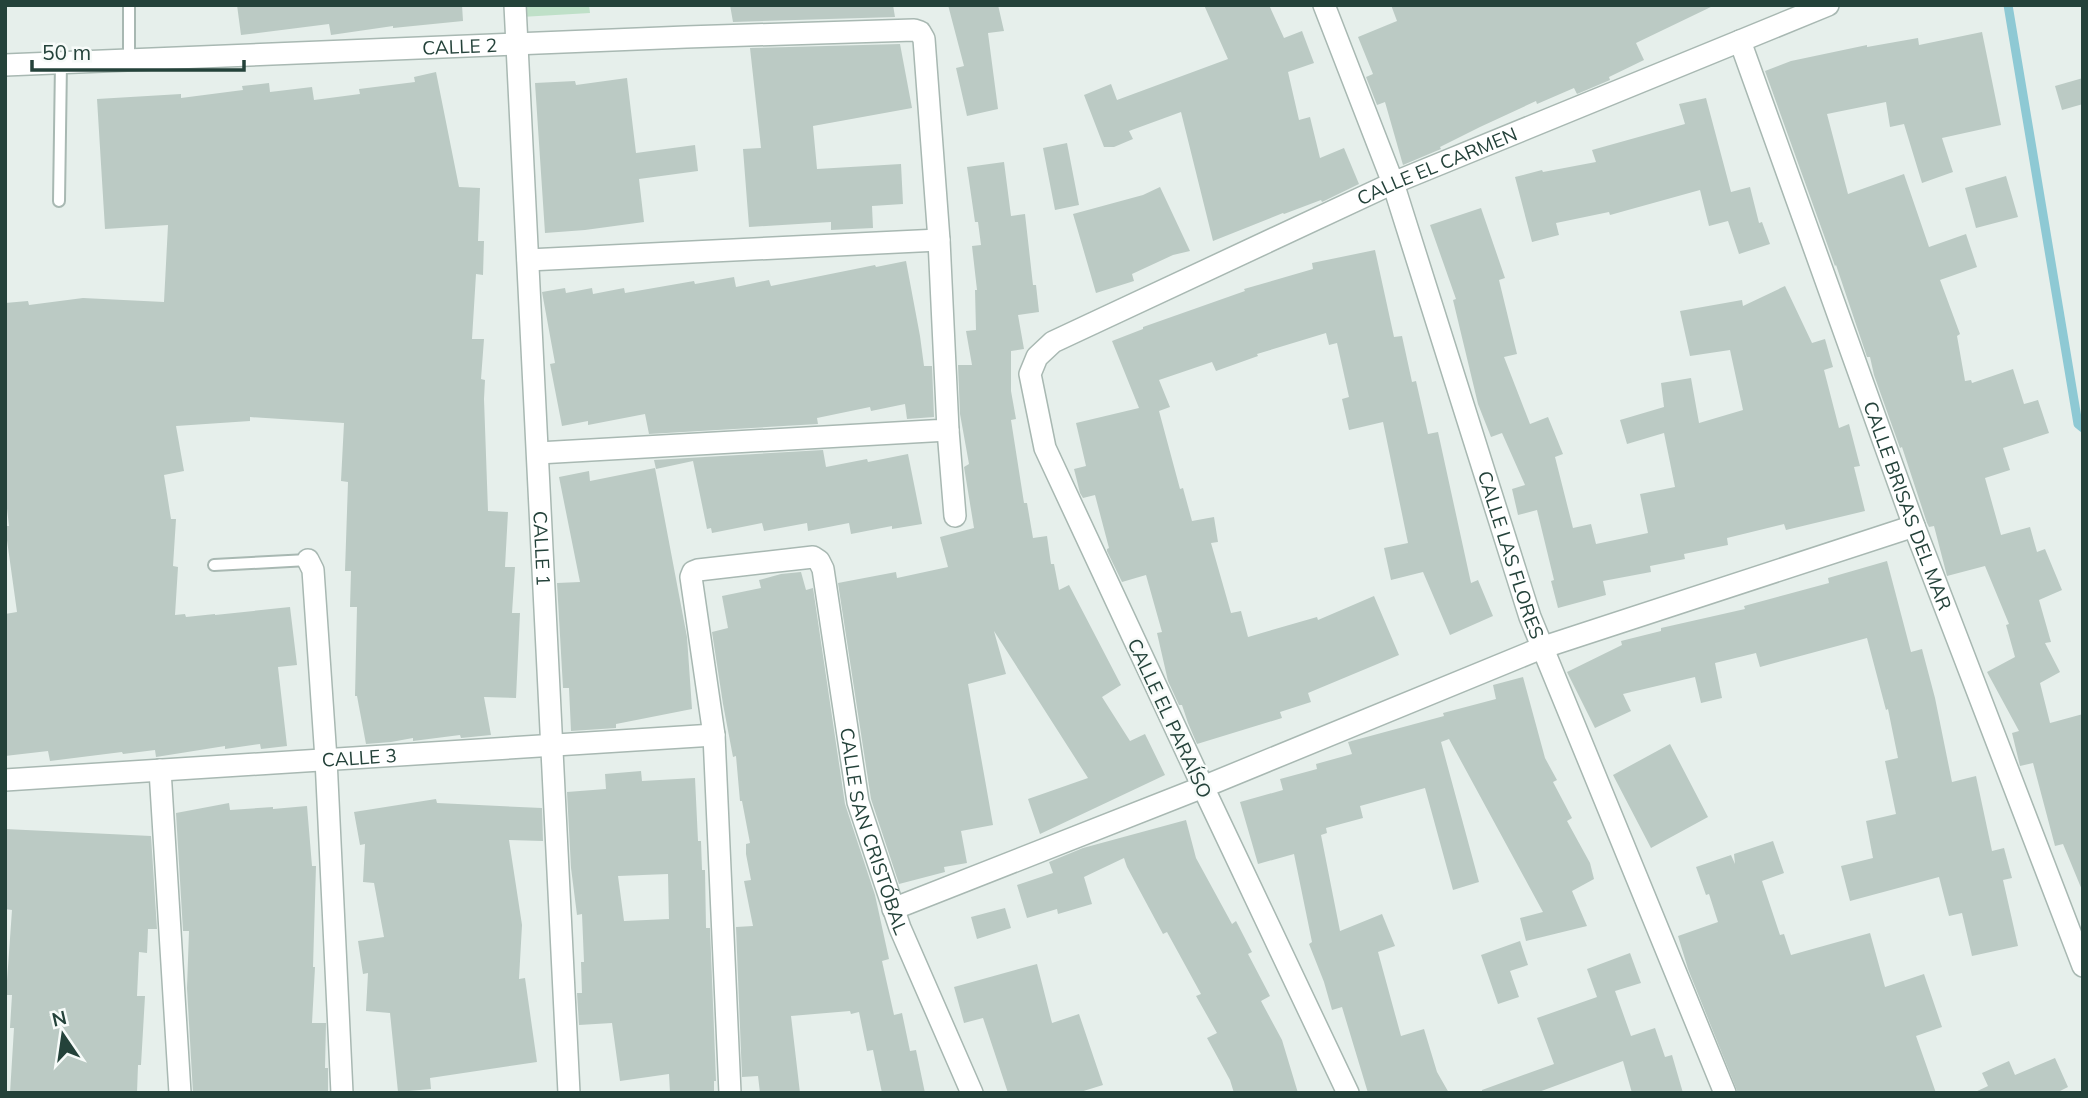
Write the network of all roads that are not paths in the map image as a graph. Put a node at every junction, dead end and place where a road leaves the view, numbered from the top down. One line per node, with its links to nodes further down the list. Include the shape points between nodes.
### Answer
1 (129, 5): 7 (lane)
2 (515, 5): 6 (street, CALLE 1)
3 (1324, 5): 10 (street, CALLE LAS FLORES)
4 (1828, 5): 5 (street, CALLE EL CARMEN)
5 (1740, 41): 10 (street, CALLE EL CARMEN); 18 (street, CALLE BRISAS DEL MAR)
6 (518, 44): 7 (street, CALLE 2); 12 (street, CALLE 2, via 920,32); 13 (street, CALLE 1)
7 (129, 60): 8 (street, CALLE 2)
8 (61, 63): 9 (street, CALLE 2); 11 (lane)
9 (5, 65)
10 (1393, 183): 14 (street, CALLE EL CARMEN); 21 (street, CALLE LAS FLORES, via 1530,617)
11 (59, 201)
12 (939, 240): 13 (street); 15 (street)
13 (528, 260): 16 (street, CALLE 1)
14 (1054, 342): 27 (street, CALLE EL PARAÍSO, via 1037,357 1030,374 1045,449)
15 (948, 430): 16 (street); 17 (street)
16 (538, 453): 23 (street, CALLE 1)
17 (955, 516)
18 (1914, 526): 21 (street); 29 (street, CALLE BRISAS DEL MAR)
19 (308, 560): 20 (lane); 24 (street, via 313,570)
20 (215, 565)
21 (1544, 648): 27 (street); 36 (street, CALLE LAS FLORES)
22 (714, 735): 23 (street, CALLE 3); 28 (street, CALLE SAN CRISTÓBAL, via 693,572 813,557 820,561 858,802); 33 (street)
23 (553, 746): 24 (street, CALLE 3); 32 (street, CALLE 1)
24 (326, 760): 25 (street, CALLE 3); 31 (street)
25 (160, 770): 26 (street, CALLE 3); 30 (street)
26 (5, 780)
27 (1203, 787): 28 (street); 35 (street, CALLE EL PARAÍSO)
28 (893, 909): 34 (street, CALLE SAN CRISTÓBAL)
29 (2083, 966)
30 (180, 1093)
31 (342, 1093)
32 (569, 1093)
33 (730, 1093)
34 (972, 1093)
35 (1348, 1093)
36 (1725, 1093)

